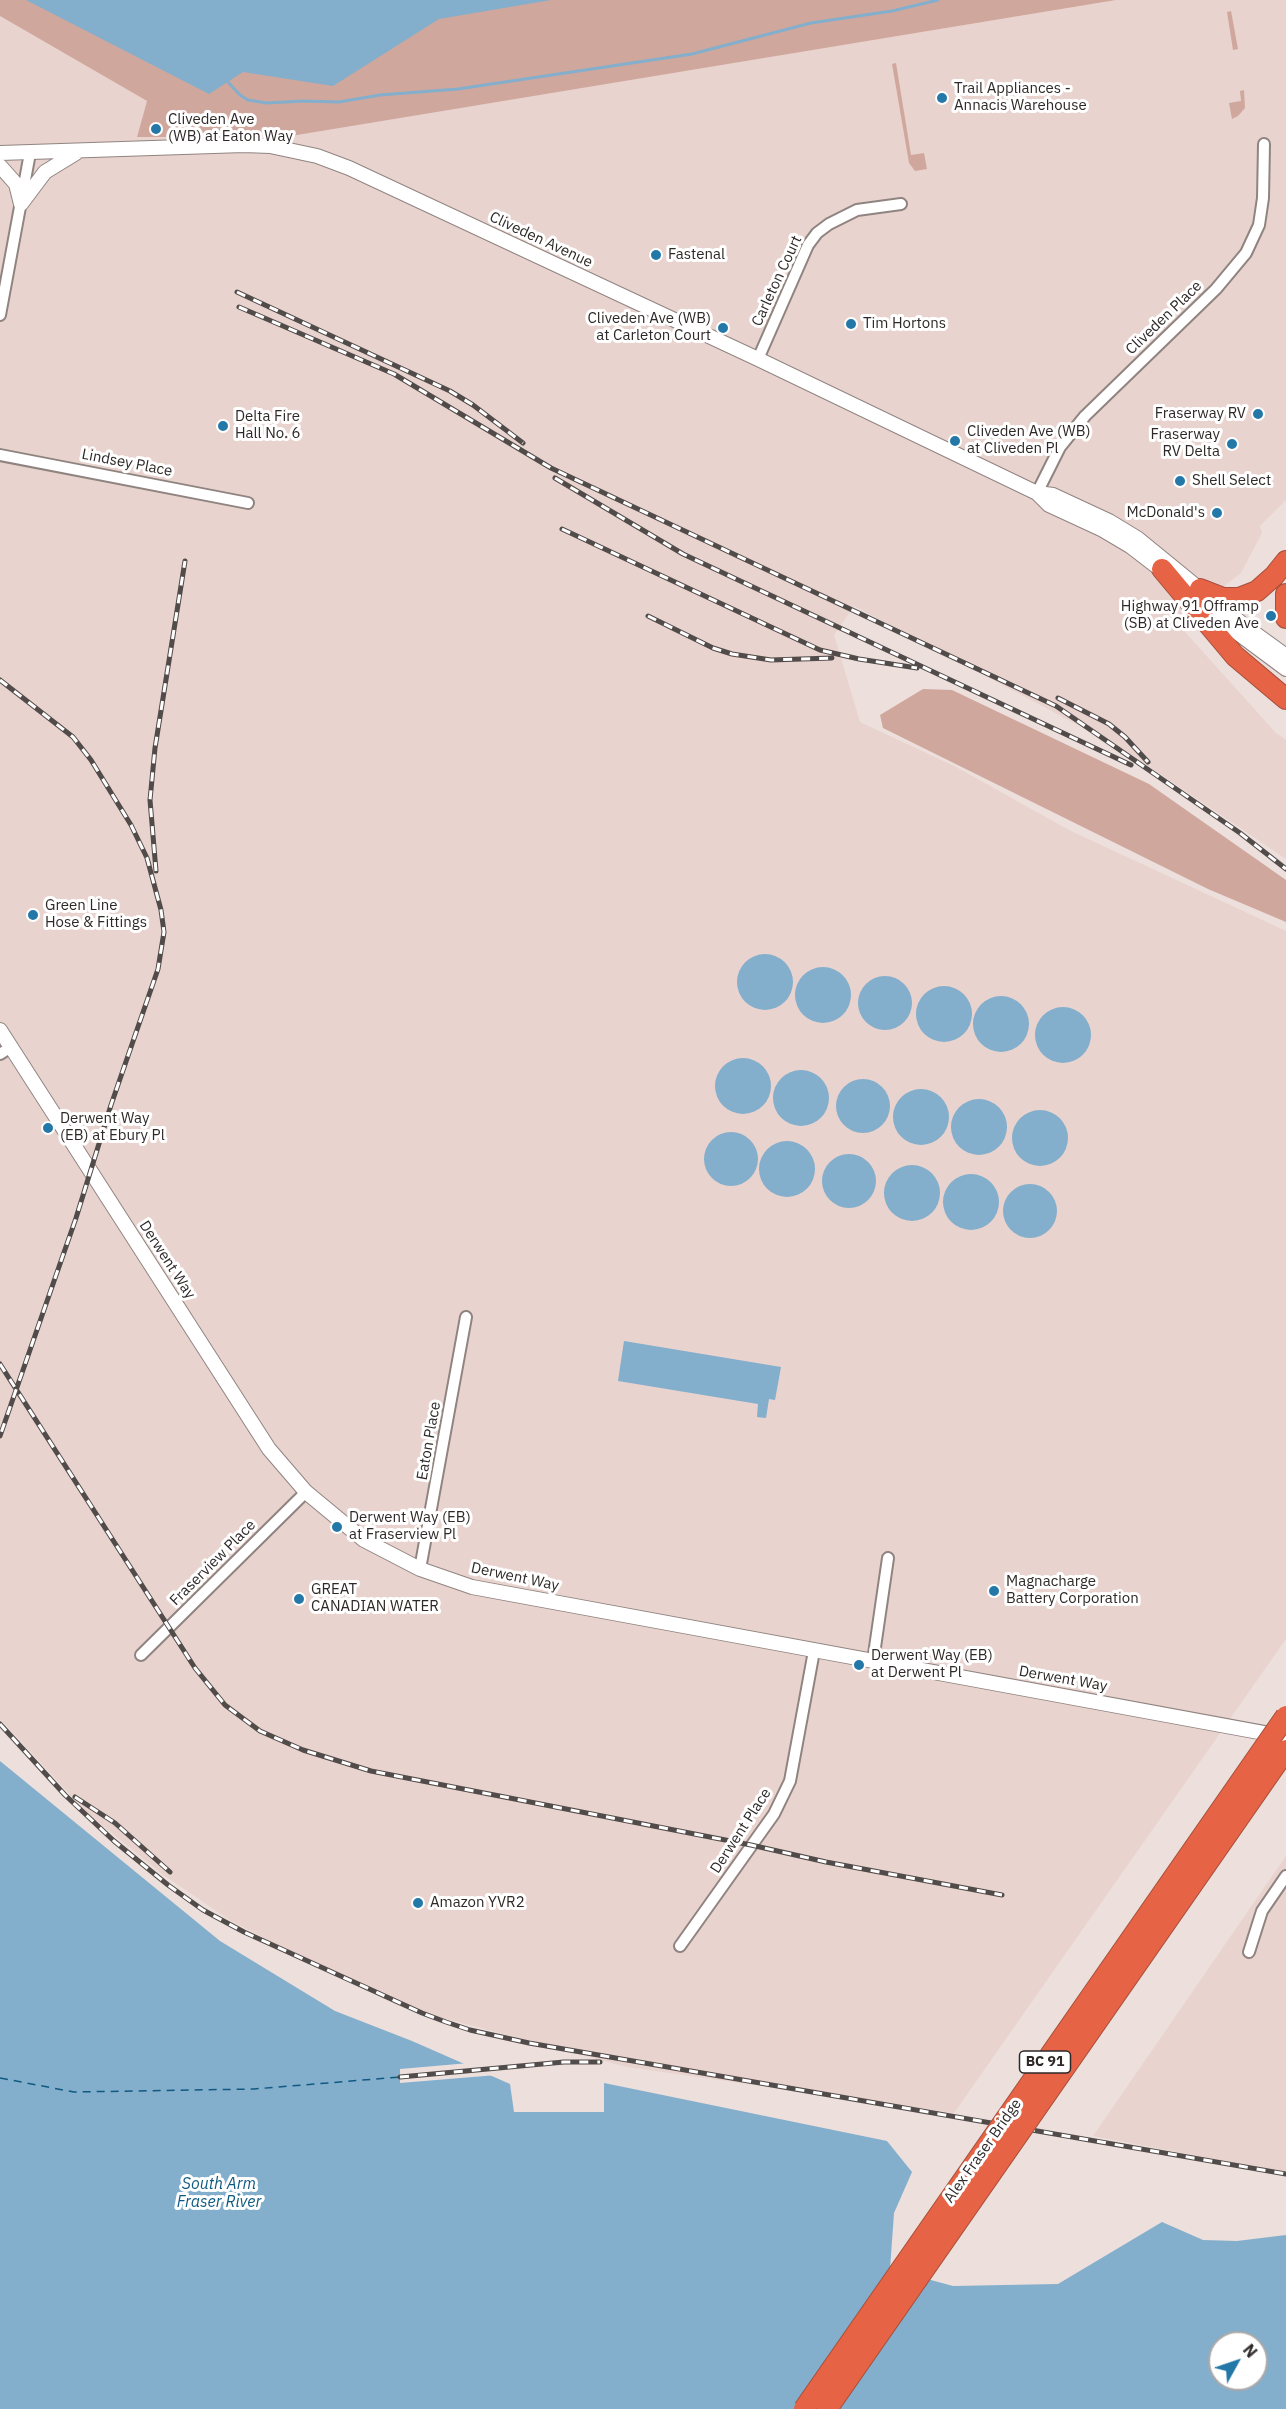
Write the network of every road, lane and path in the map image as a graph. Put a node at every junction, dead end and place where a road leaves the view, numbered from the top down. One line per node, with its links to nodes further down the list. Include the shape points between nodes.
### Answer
1 (1264, 144): 11 (street, Cliveden Place, via 1259,225 1246,253 1216,289 1085,416 1060,447)
2 (80, 151): 4 (street, Cliveden Avenue); 6 (street, via 45,172); 9 (street, Cliveden Avenue, via 244,145 317,156)
3 (0, 153): 4 (street, Cliveden Avenue)
4 (30, 153): 6 (street)
5 (0, 165): 6 (street, via 16,184)
6 (21, 204): 8 (street)
7 (900, 204): 9 (street, Carleton Court, via 857,210 817,233 808,245)
8 (0, 315)
9 (758, 359): 11 (street, Cliveden Avenue)
10 (0, 455): 12 (street, Lindsey Place)
11 (1037, 493): 14 (street, Cliveden Avenue, via 1049,505 1103,530); 15 (street, Cliveden Avenue, via 1053,495 1109,521 1153,549)
12 (248, 503)
13 (1286, 561): 15 (highway, via 1257,591 1239,598 1223,598)
14 (1162, 569): 19 (street, Cliveden Avenue, via 1229,628); 20 (highway, via 1235,656)
15 (1200, 589): 18 (street, Cliveden Avenue)
16 (1286, 594): 17 (highway)
17 (1286, 618)
18 (1286, 656)
19 (1286, 669)
20 (1286, 699)
21 (0, 1030): 22 (street, Derwent Way)
22 (5, 1050): 24 (street, Derwent Way, via 269,1449)
23 (466, 1317): 26 (street, Eaton Place)
24 (306, 1492): 26 (street, Derwent Way, via 364,1540); 28 (street, Fraserview Place)
25 (888, 1558): 29 (street)
26 (420, 1569): 27 (street, Derwent Way, via 472,1587)
27 (814, 1651): 29 (street, Derwent Way); 34 (street, Derwent Place, via 790,1780 774,1814)
28 (141, 1655)
29 (873, 1661): 31 (street, Derwent Way)
30 (1286, 1716): 36 (highway, Alex Fraser Bridge / BC 91, bridge)
31 (1286, 1737)
32 (1286, 1750): 37 (highway, Alex Fraser Bridge / BC 91, bridge)
33 (1286, 1876): 35 (street, via 1262,1911)
34 (680, 1946)
35 (1249, 1952)
36 (804, 2409)
37 (827, 2409)

